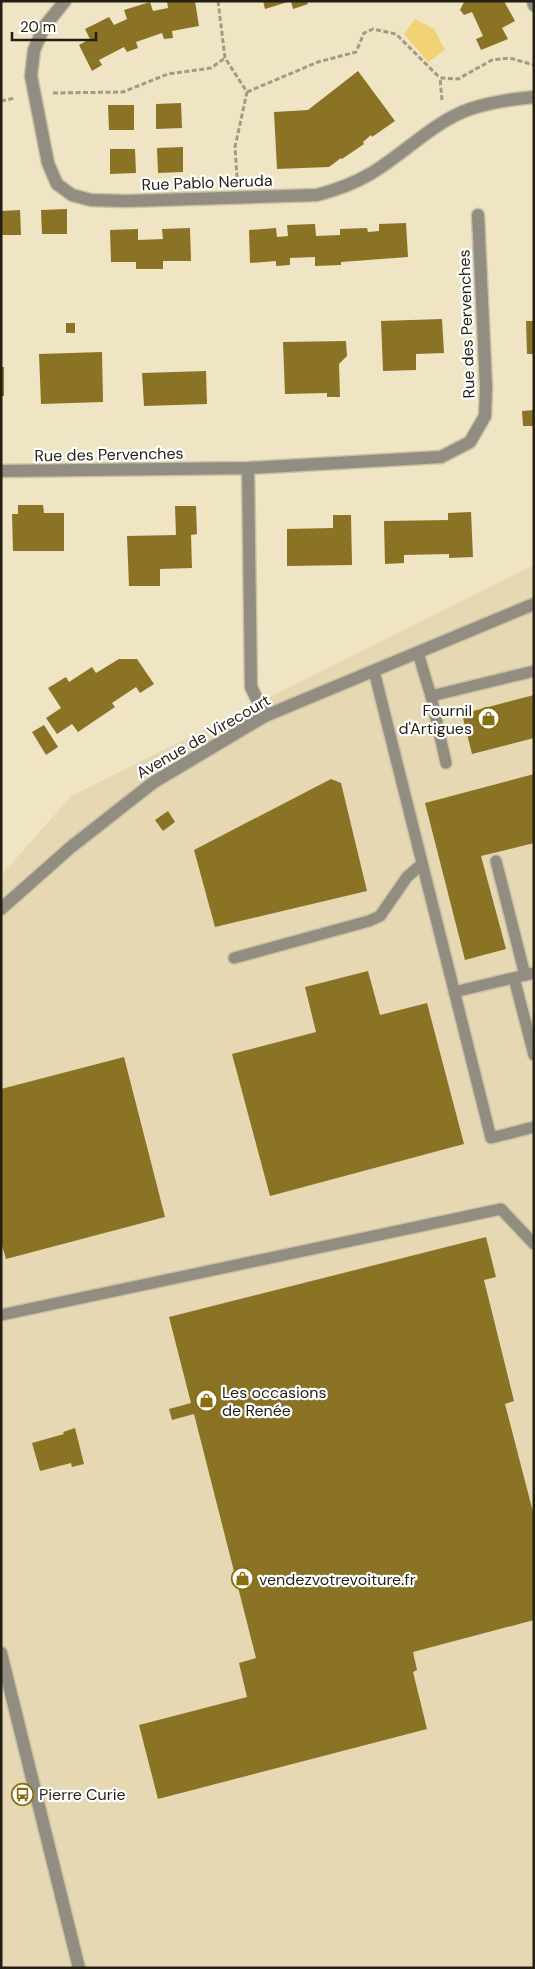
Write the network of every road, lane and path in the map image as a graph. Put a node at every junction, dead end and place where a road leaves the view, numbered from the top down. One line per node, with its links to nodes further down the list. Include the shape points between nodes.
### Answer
1 (66, 1): 9 (street, Rue Pablo Neruda, via 44,27 34,50 31,76)
2 (218, 1): 5 (path)
3 (533, 1): 4 (street)
4 (534, 5)
5 (225, 58): 8 (path); 9 (path, via 211,68 168,74 124,92)
6 (534, 65): 7 (path, via 510,58 492,60 458,79)
7 (440, 78): 8 (path, via 396,34 373,29 364,33 356,52 318,62); 12 (path, via 442,105)
8 (247, 92): 13 (path, via 235,148)
9 (34, 93): 11 (path); 13 (street, Rue Pablo Neruda, via 48,163 57,184 72,195 91,200 127,201)
10 (534, 97): 12 (street, Rue Pablo Neruda, via 506,99 469,109)
11 (1, 101)
12 (448, 120): 13 (street, Rue Pablo Neruda, via 372,173 344,187 317,195)
13 (239, 198)
14 (478, 215): 15 (street, Rue des Pervenches, via 486,387 484,416 470,442 441,457)
15 (248, 468): 16 (street, Rue des Pervenches); 22 (street, via 251,687)
16 (1, 472)
17 (534, 604): 18 (street, Avenue de Virecourt)
18 (418, 653): 19 (street, Avenue de Virecourt); 21 (lane)
19 (374, 671): 22 (street, Avenue de Virecourt); 25 (lane)
20 (534, 671): 21 (lane)
21 (431, 696): 23 (lane)
22 (265, 716): 26 (street, Avenue de Virecourt, via 154,782 71,847)
23 (446, 763)
24 (496, 861): 28 (lane)
25 (422, 864): 27 (lane, via 406,877 385,911 374,918); 29 (lane)
26 (1, 909)
27 (234, 958)
28 (524, 976): 29 (lane); 30 (lane)
29 (454, 992): 31 (lane, via 491,1138)
30 (534, 1055)
31 (534, 1127)
32 (534, 1244): 33 (lane, via 501,1209)
33 (1, 1315)
34 (1, 1653): 35 (street)
35 (79, 1968)

